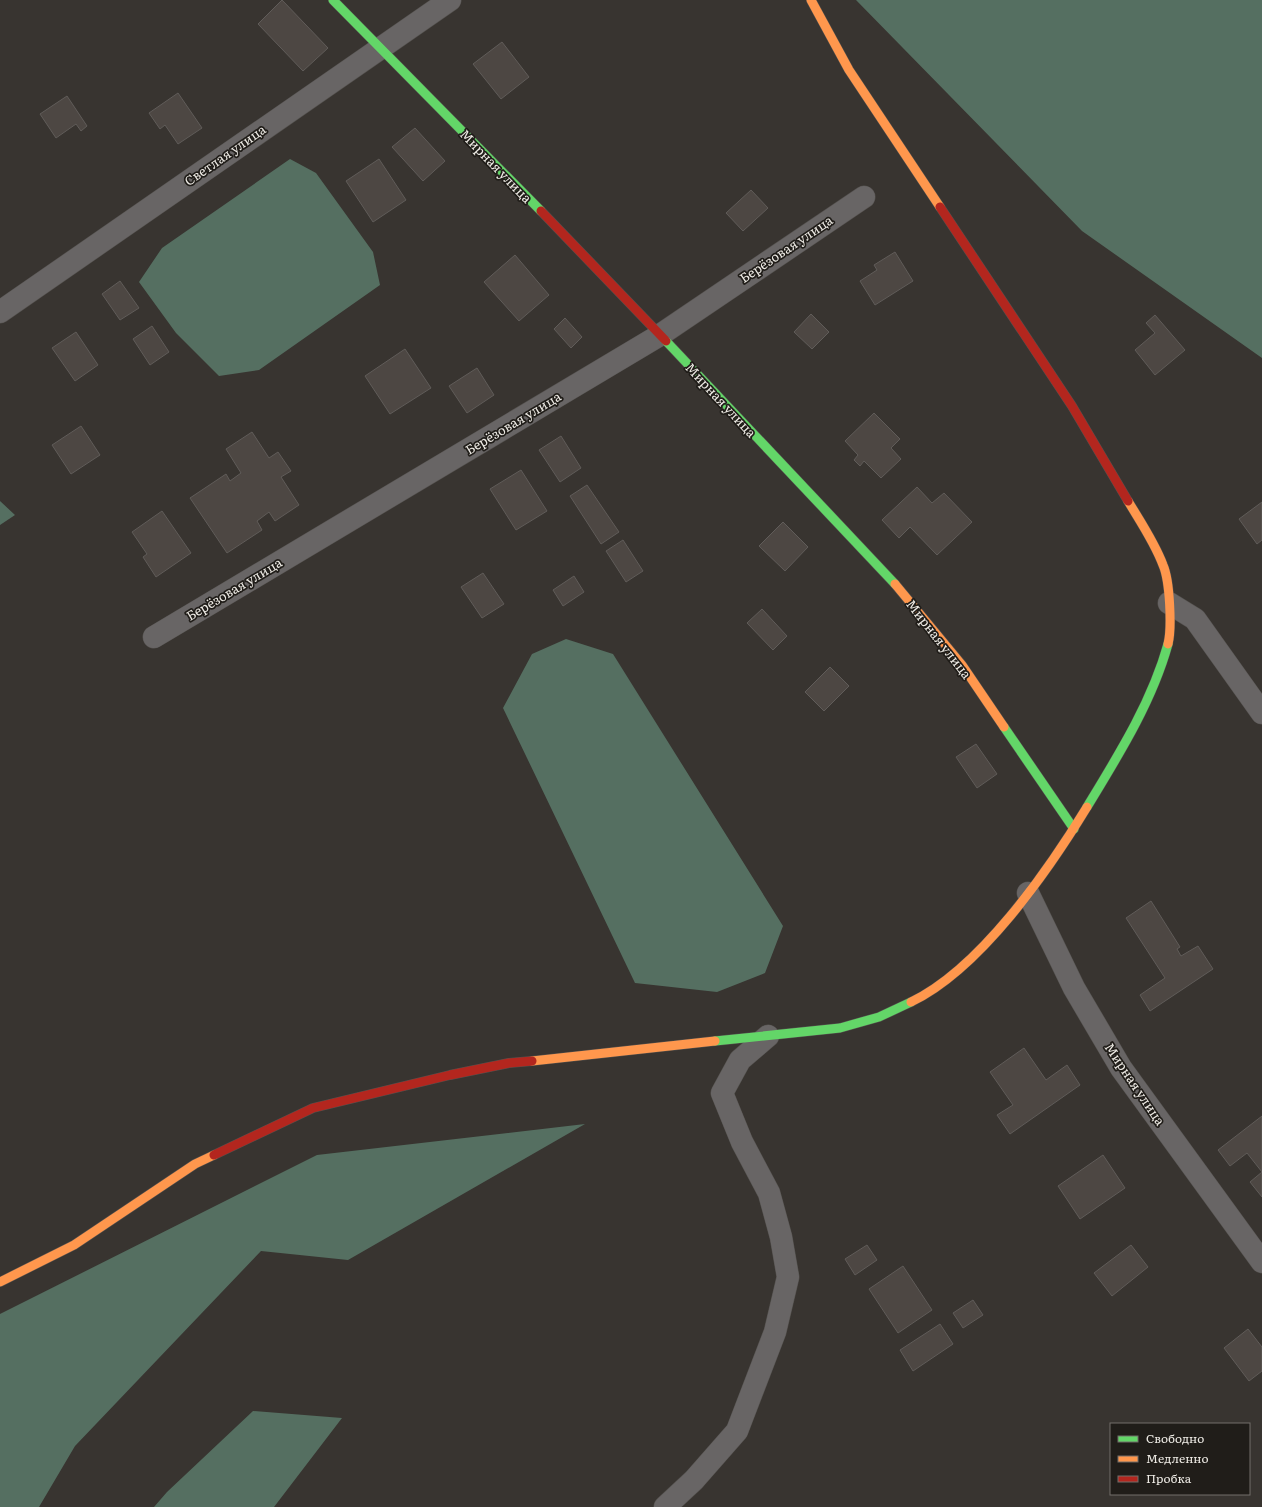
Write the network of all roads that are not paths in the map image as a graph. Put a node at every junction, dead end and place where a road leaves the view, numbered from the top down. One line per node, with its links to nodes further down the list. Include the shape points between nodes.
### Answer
1 (333, 0): 4 (street, Мирная улица)
2 (450, 0): 4 (street, Светлая улица)
3 (811, 0): 8 (street, via 849,70 1072,406 1164,566)
4 (380, 48): 6 (street, Светлая улица); 7 (street, Мирная улица)
5 (864, 197): 7 (street, Берёзовая улица)
6 (0, 312)
7 (660, 335): 9 (street, Берёзовая улица); 11 (street, Мирная улица, via 909,599 962,665)
8 (1169, 603): 10 (street, via 1194,619); 11 (street, via 1170,635 1162,664 1123,748)
9 (154, 637)
10 (1262, 713)
11 (1074, 829): 12 (street)
12 (1028, 893): 13 (street, via 997,933 955,972 919,998 879,1017 840,1028); 14 (street, Мирная улица, via 1074,988 1121,1068)
13 (768, 1036): 15 (street, via 510,1063 313,1108 195,1164 74,1244); 16 (street, via 740,1060 722,1093 742,1142 769,1193 788,1277 775,1332 737,1431 694,1480)
14 (1262, 1262)
15 (0, 1282)
16 (665, 1507)

